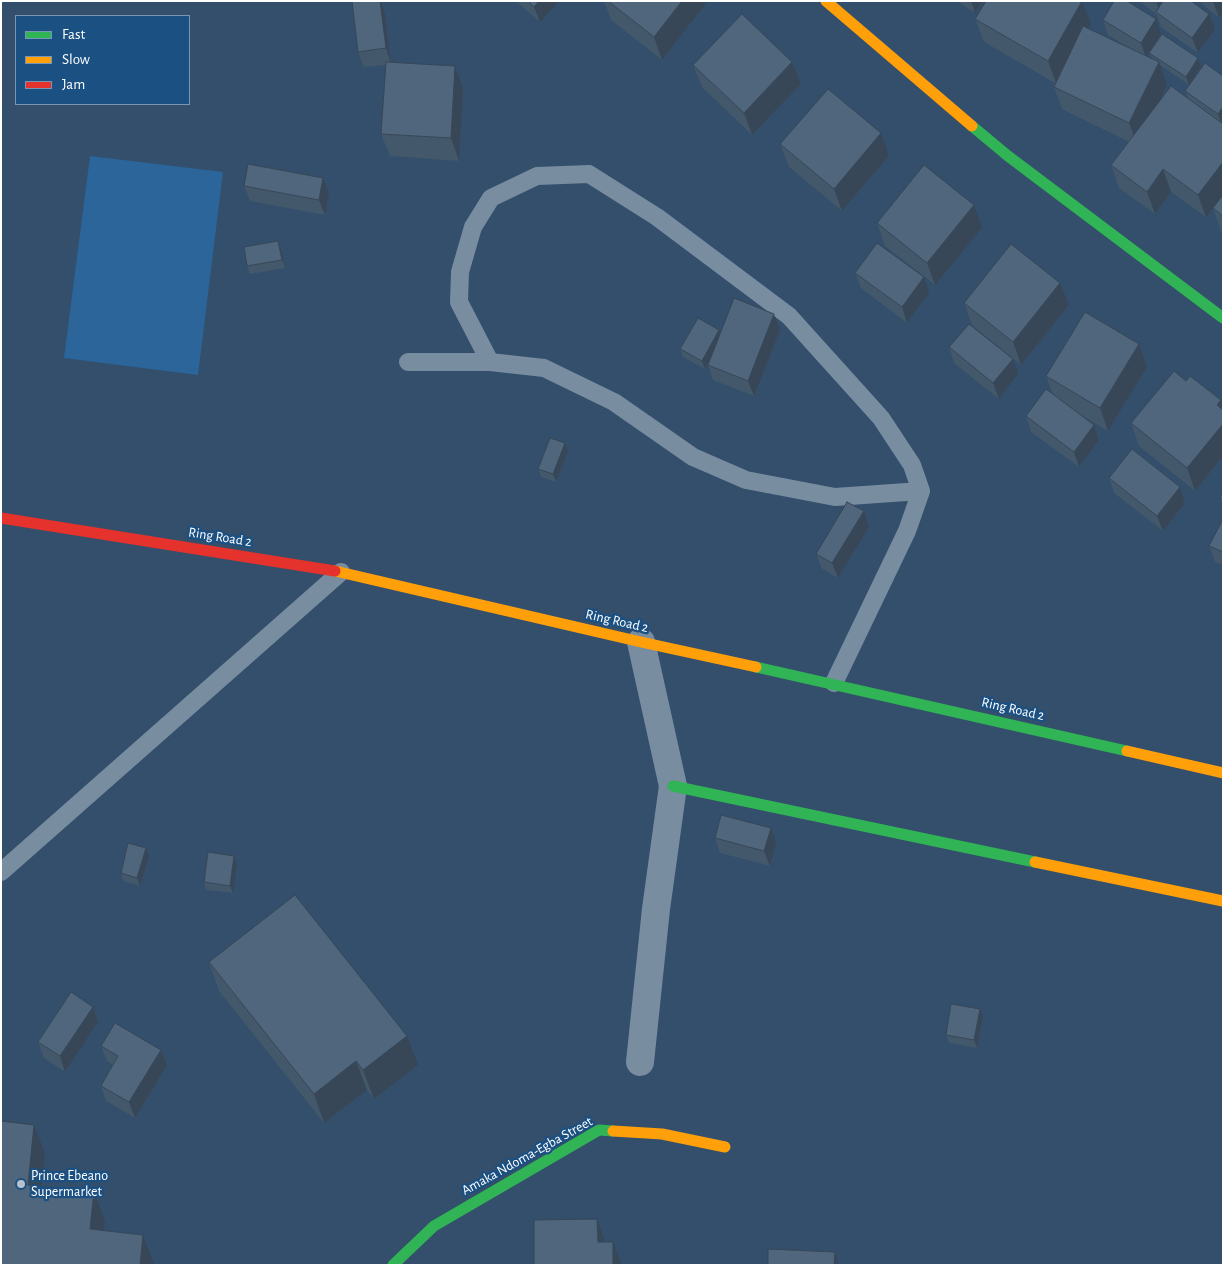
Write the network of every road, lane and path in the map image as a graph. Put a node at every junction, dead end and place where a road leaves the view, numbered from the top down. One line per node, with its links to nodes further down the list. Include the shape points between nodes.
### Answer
1 (826, 1): 2 (street, via 1008,156)
2 (1223, 318)
3 (408, 362): 4 (lane)
4 (490, 362): 5 (lane, via 544,368 614,402 693,457 746,480 835,497); 5 (lane, via 459,302 460,272 473,227 491,198 537,176 589,174 658,217 789,316 882,418 912,465)
5 (921, 491): 9 (lane, via 908,531)
6 (1, 518): 7 (street, Ring Road 2)
7 (341, 572): 8 (street, Ring Road 2); 12 (lane)
8 (641, 642): 9 (street, Ring Road 2); 11 (street)
9 (834, 683): 10 (street, Ring Road 2)
10 (1223, 773)
11 (673, 786): 13 (street); 14 (street)
12 (1, 872)
13 (1223, 901)
14 (640, 1062)
15 (725, 1147): 16 (street, Amaka Ndoma-Egba Street, via 662,1134 599,1130 434,1226)
16 (393, 1265)

